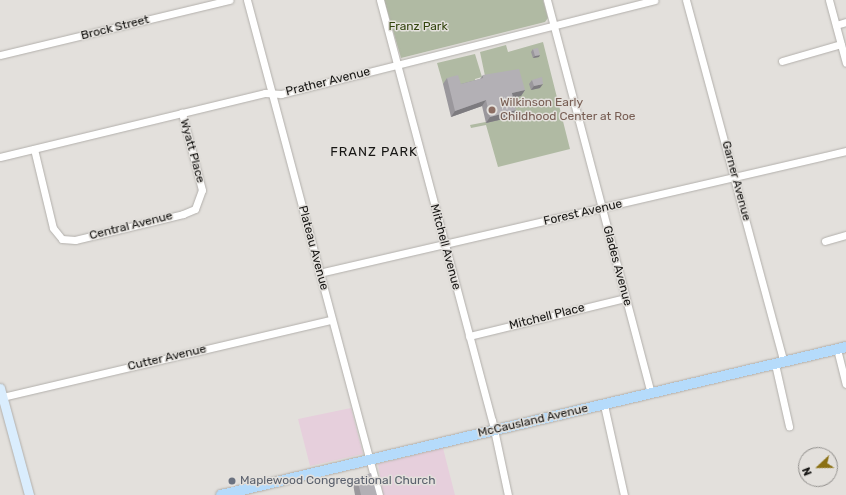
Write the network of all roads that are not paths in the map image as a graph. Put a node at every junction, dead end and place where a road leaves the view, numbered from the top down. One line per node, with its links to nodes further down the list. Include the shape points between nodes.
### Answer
1 (229, 0): 12 (street, Brock Street)
2 (247, 0): 16 (street, Plateau Avenue)
3 (380, 0): 15 (street, Mitchell Avenue)
4 (547, 0): 9 (street, Glades Avenue)
5 (654, 0): 9 (street, Prather Avenue)
6 (686, 0): 21 (street, Garner Avenue)
7 (829, 0): 10 (street)
8 (846, 22): 10 (street)
9 (554, 24): 15 (street, Prather Avenue); 23 (street, Glades Avenue)
10 (836, 25): 11 (street)
11 (841, 44): 13 (street); 14 (street)
12 (0, 56)
13 (782, 61)
14 (846, 63)
15 (397, 65): 16 (street, Prather Avenue); 26 (street, Mitchell Avenue)
16 (272, 93): 17 (street, Prather Avenue); 27 (street, Plateau Avenue)
17 (182, 113): 18 (street, Prather Avenue); 22 (street, Wyatt Place)
18 (34, 149): 20 (street, Prather Avenue); 22 (street, Central Avenue, via 53,228 62,240 68,241 183,214 195,209)
19 (846, 151): 21 (street, Forest Avenue)
20 (0, 156)
21 (735, 177): 23 (street, Forest Avenue); 32 (street, Garner Avenue)
22 (202, 190)
23 (602, 209): 26 (street, Forest Avenue); 28 (street, Glades Avenue)
24 (846, 235): 25 (street)
25 (825, 241)
26 (445, 246): 27 (street, Forest Avenue); 30 (street, Mitchell Avenue)
27 (319, 273): 29 (street, Plateau Avenue)
28 (626, 298): 30 (street, Mitchell Place); 35 (street, Glades Avenue)
29 (331, 320): 36 (street, Cutter Avenue); 40 (street, Plateau Avenue)
30 (469, 336): 39 (street, Mitchell Avenue)
31 (841, 348): 32 (main road, McCausland Avenue); 33 (street)
32 (780, 363): 35 (main road, McCausland Avenue); 38 (street, Garner Avenue)
33 (846, 384)
34 (0, 388): 36 (street)
35 (651, 394): 37 (main road, McCausland Avenue)
36 (2, 397): 41 (street)
37 (604, 404): 39 (main road, McCausland Avenue); 45 (street)
38 (789, 426)
39 (492, 431): 40 (main road, McCausland Avenue); 44 (street, Mitchell Avenue)
40 (369, 459): 42 (main road, McCausland Avenue); 43 (street, Plateau Avenue)
41 (29, 495)
42 (221, 495)
43 (379, 495)
44 (508, 495)
45 (624, 495)

